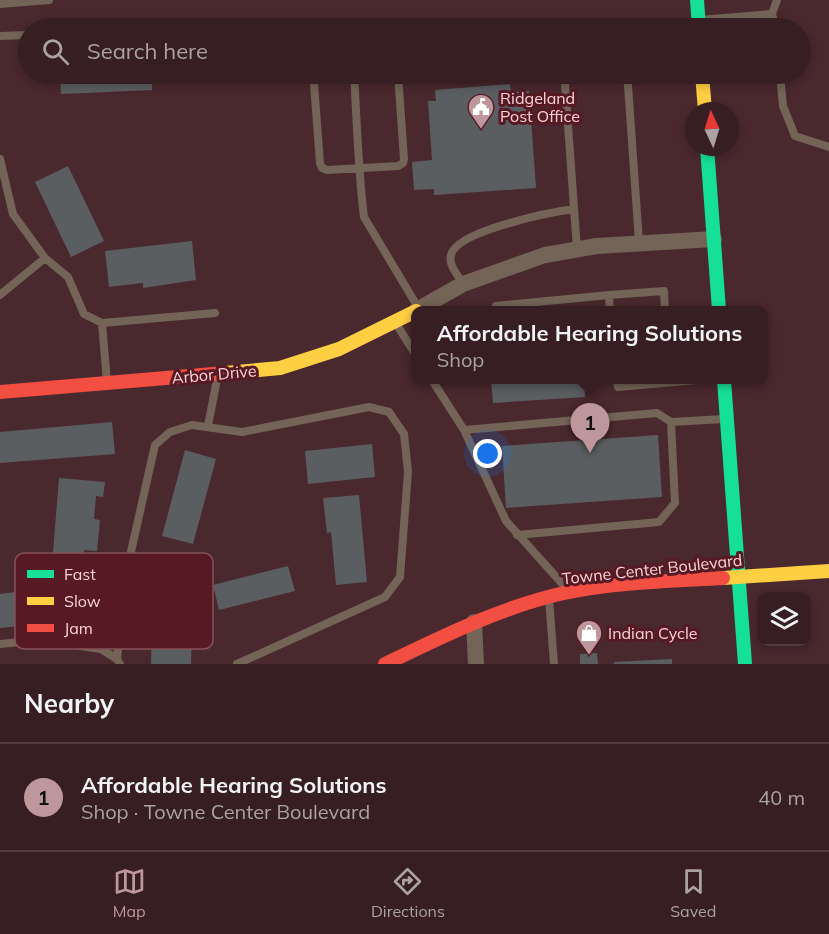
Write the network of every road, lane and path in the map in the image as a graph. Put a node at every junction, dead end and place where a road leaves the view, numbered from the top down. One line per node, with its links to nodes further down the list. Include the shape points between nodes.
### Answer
1 (49, 0): 4 (lane)
2 (697, 0): 6 (street)
3 (777, 0): 5 (lane)
4 (0, 4)
5 (772, 14): 7 (lane); 8 (lane)
6 (698, 18)
7 (743, 18)
8 (773, 18)
9 (18, 35): 10 (lane)
10 (0, 36)
11 (314, 84): 22 (lane, via 322,168)
12 (355, 84): 22 (lane)
13 (399, 84): 22 (lane, via 403,164)
14 (565, 84): 23 (lane)
15 (628, 84): 25 (lane)
16 (703, 84): 18 (street)
17 (781, 84): 19 (lane, via 783,106 795,136)
18 (704, 102)
19 (829, 147)
20 (709, 156): 24 (street)
21 (0, 159): 27 (lane, via 13,214)
22 (361, 168): 31 (lane, via 367,225)
23 (574, 209): 26 (lane); 28 (lane, via 544,213 461,242 450,259)
24 (714, 238): 25 (street, Arbor Drive); 36 (street)
25 (639, 242): 26 (street, Arbor Drive)
26 (577, 249): 28 (street, Arbor Drive, via 544,255)
27 (45, 258): 29 (lane); 40 (lane, via 69,277 84,314)
28 (463, 284): 32 (street, Arbor Drive)
29 (0, 294)
30 (609, 295): 33 (lane); 34 (lane); 35 (lane, via 664,291)
31 (415, 306)
32 (424, 306)
33 (496, 306)
34 (610, 306)
35 (666, 306)
36 (719, 306)
37 (215, 313): 40 (lane)
38 (411, 313): 39 (street, Arbor Drive)
39 (395, 322): 41 (lane); 42 (street, Arbor Drive, via 339,349 280,368)
40 (102, 323): 43 (lane)
41 (411, 347)
42 (218, 373): 43 (street, Arbor Drive); 51 (lane)
43 (107, 383): 48 (street, Arbor Drive)
44 (435, 384): 52 (lane)
45 (618, 384): 46 (lane, via 618,387)
46 (645, 384)
47 (724, 384): 49 (street)
48 (0, 392)
49 (726, 419): 50 (lane); 56 (street)
50 (671, 422): 52 (lane, via 657,413); 53 (lane, via 675,503 659,522)
51 (208, 426): 54 (lane, via 192,425 170,432 155,445); 64 (lane, via 242,432 369,407 389,412 404,434 408,472 400,577 385,597)
52 (464, 430): 53 (lane, via 506,521)
53 (517, 535): 57 (lane)
54 (131, 553)
55 (829, 571): 56 (street, Towne Center Boulevard)
56 (738, 577): 57 (street, Towne Center Boulevard); 68 (street)
57 (570, 592): 58 (street, Towne Center Boulevard)
58 (548, 597): 59 (street, Towne Center Boulevard); 67 (lane)
59 (474, 622): 65 (street, Towne Center Boulevard); 66 (street)
60 (15, 642): 61 (lane)
61 (0, 644)
62 (101, 649): 63 (lane)
63 (119, 661)
64 (237, 664)
65 (385, 664)
66 (476, 664)
67 (554, 664)
68 (745, 664)

